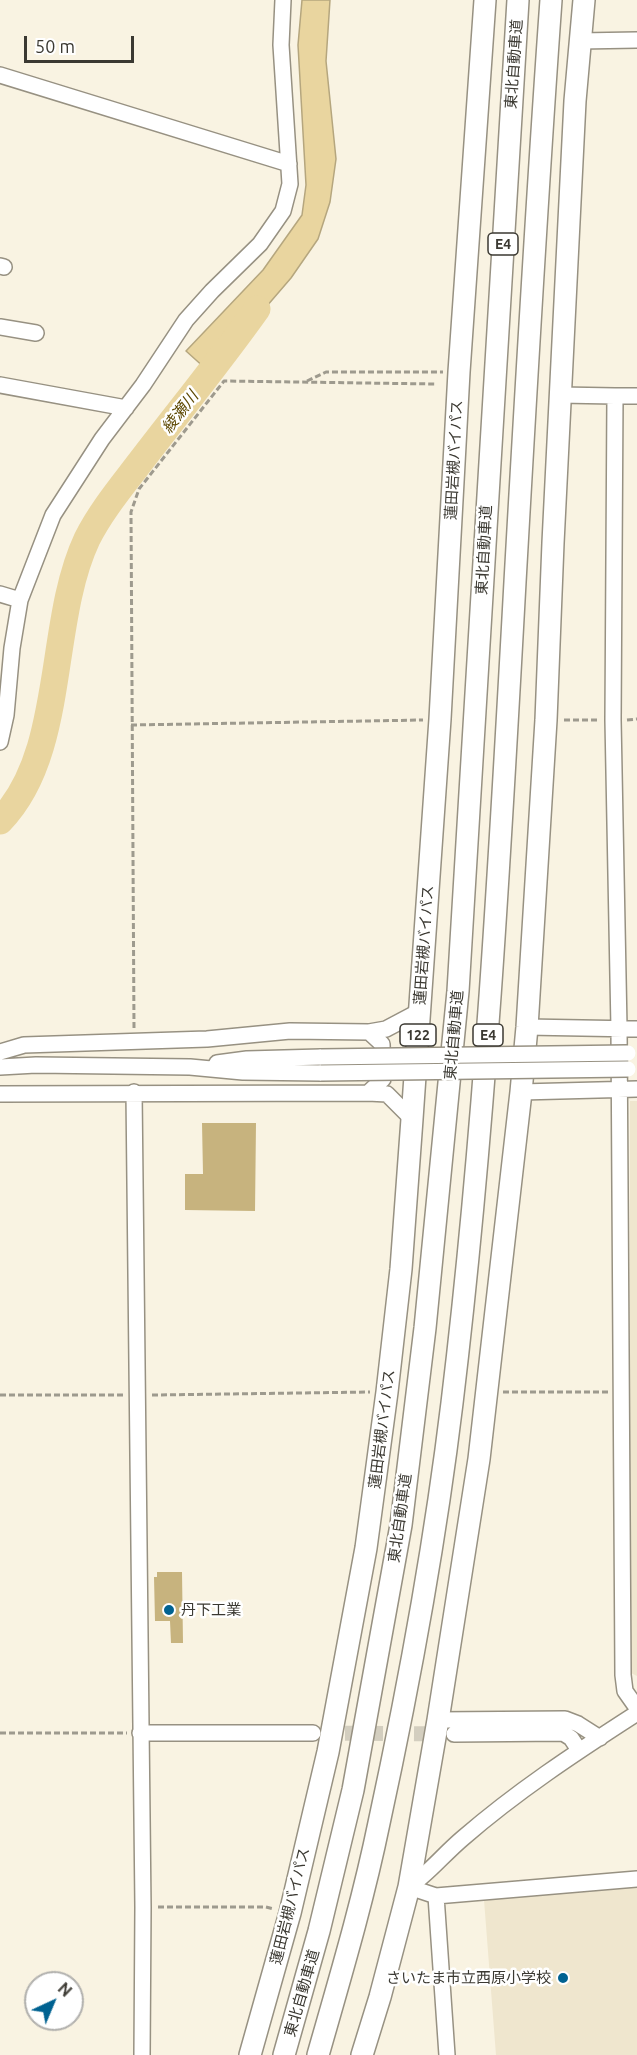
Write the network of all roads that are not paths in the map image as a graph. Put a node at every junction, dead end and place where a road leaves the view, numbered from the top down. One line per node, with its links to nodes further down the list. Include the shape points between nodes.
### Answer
1 (283, 0): 9 (street, via 281,45)
2 (485, 0): 20 (highway, 蓮田岩槻バイパス / 122)
3 (518, 0): 46 (highway, 東北自動車道 / E4, via 458,991 425,1328 401,1525 353,1790)
4 (551, 0): 47 (highway, E4, via 492,988 455,1372 407,1685 378,1828)
5 (584, 0): 7 (highway)
6 (637, 40): 7 (street)
7 (580, 41): 13 (highway)
8 (0, 75): 9 (street)
9 (289, 164): 16 (street, via 290,184 283,211 260,244 186,320)
10 (0, 327): 11 (street)
11 (36, 333)
12 (0, 385): 16 (street)
13 (560, 395): 14 (street); 21 (highway)
14 (615, 396): 15 (street); 22 (street, via 613,720)
15 (637, 396)
16 (126, 408): 18 (street, via 53,515)
17 (0, 594): 18 (street)
18 (20, 600): 19 (street)
19 (0, 742)
20 (420, 1011): 24 (street, via 386,1029); 34 (highway, 蓮田岩槻バイパス / 122)
21 (527, 1027): 22 (street); 31 (highway)
22 (619, 1028): 23 (street); 28 (street)
23 (637, 1029)
24 (369, 1032): 25 (street, via 290,1031 207,1039 24,1045); 32 (street, via 382,1044 383,1079)
25 (0, 1052)
26 (632, 1061): 27 (street, bridge, via 321,1065 247,1059 190,1067)
27 (0, 1067)
28 (620, 1089): 29 (street); 31 (street); 35 (street, via 623,1675 625,1691)
29 (637, 1089)
30 (134, 1092): 32 (street); 33 (street); 37 (street)
31 (521, 1092): 36 (highway)
32 (368, 1093): 34 (street, via 387,1094)
33 (0, 1094)
34 (412, 1119): 45 (highway, 蓮田岩槻バイパス / 122, via 401,1269 366,1548 328,1752 290,1913)
35 (637, 1709): 39 (street)
36 (446, 1727): 39 (street, via 565,1719); 40 (street, via 563,1733); 42 (highway)
37 (140, 1733): 38 (street); 44 (street)
38 (313, 1733)
39 (600, 1738): 40 (street)
40 (579, 1750): 42 (street, via 462,1838)
41 (637, 1879): 43 (street)
42 (409, 1887): 43 (street); 48 (highway)
43 (436, 1896): 49 (street)
44 (142, 2055)
45 (250, 2055)
46 (284, 2055)
47 (318, 2055)
48 (362, 2055)
49 (447, 2055)

